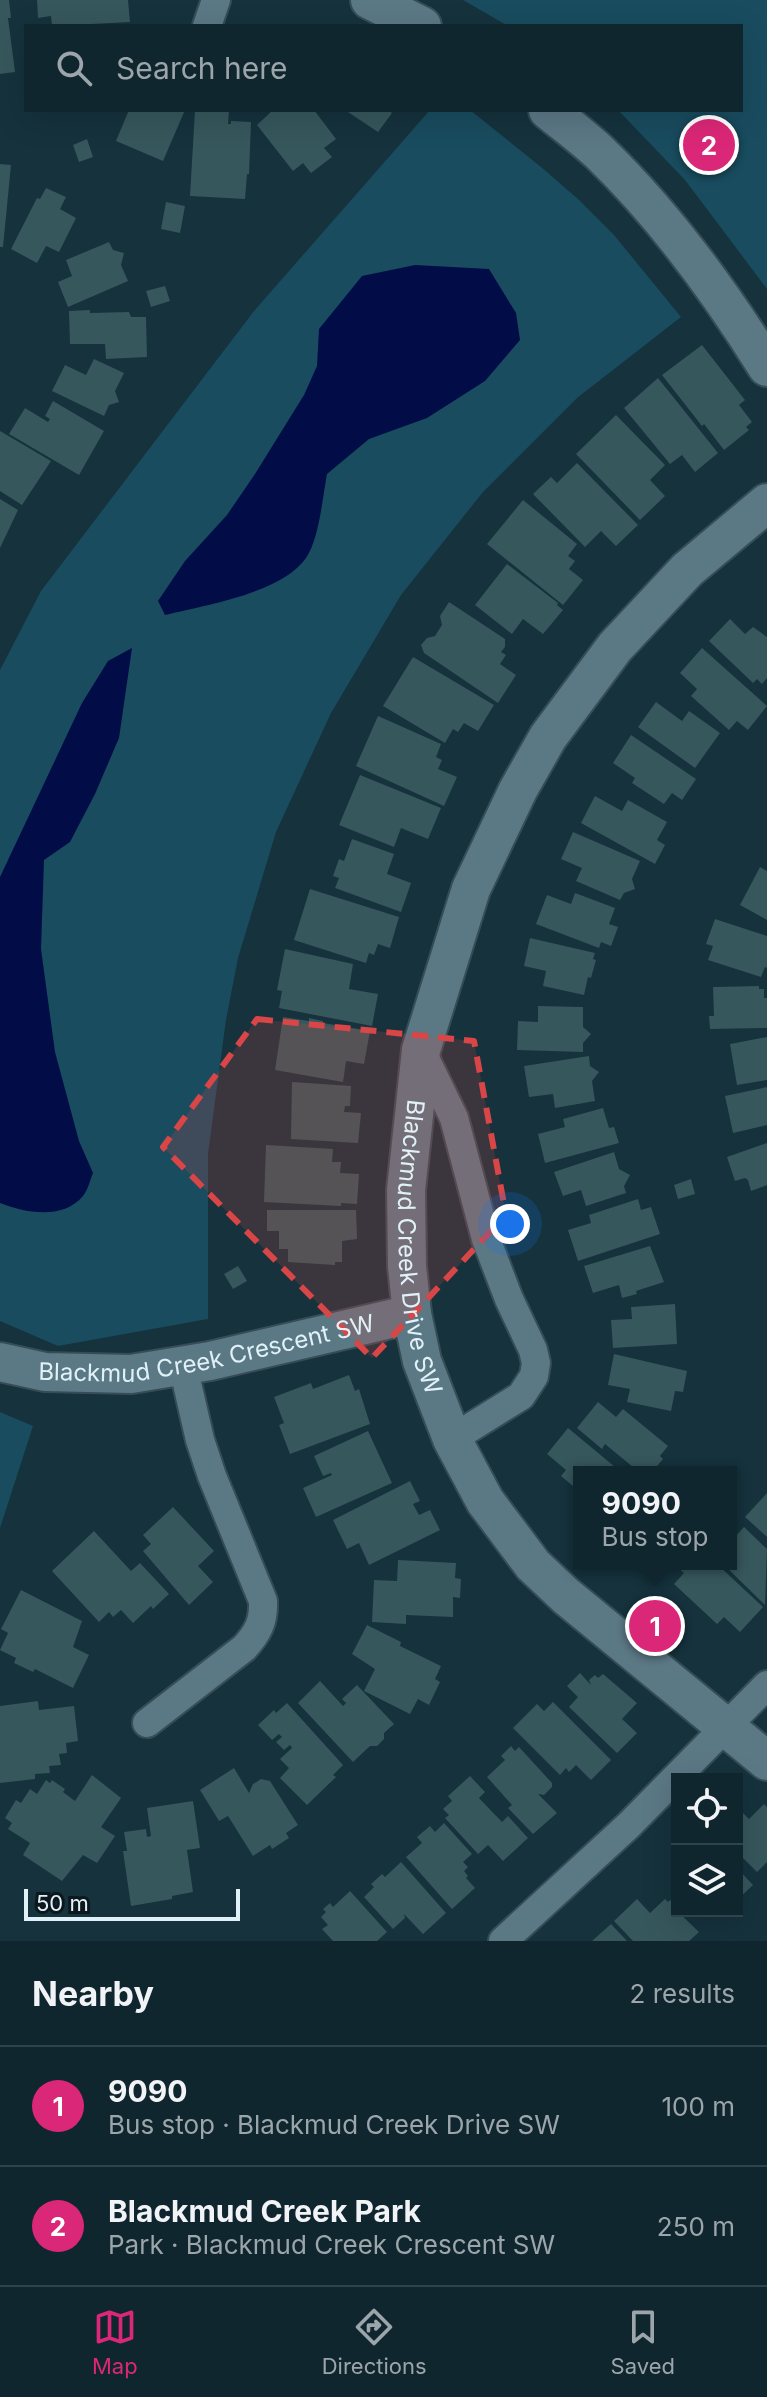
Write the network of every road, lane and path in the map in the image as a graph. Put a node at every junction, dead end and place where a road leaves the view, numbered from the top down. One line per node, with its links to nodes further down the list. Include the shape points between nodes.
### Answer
1 (216, 0): 3 (street)
2 (370, 0): 4 (street)
3 (208, 24)
4 (418, 24)
5 (550, 112): 6 (street, via 645,199 695,258)
6 (767, 367)
7 (767, 503): 8 (street, Blackmud Creek Drive SW, via 650,608 548,737 471,889)
8 (421, 1050): 9 (street, Blackmud Creek Drive SW, via 406,1190); 12 (street, Blackmud Creek Drive SW, via 454,1118 486,1239 536,1363 521,1396)
9 (412, 1314): 11 (street, Blackmud Creek Crescent SW); 12 (street, Blackmud Creek Drive SW, via 422,1361)
10 (0, 1362): 11 (street, Blackmud Creek Crescent SW, via 45,1372 110,1375)
11 (183, 1366): 14 (street, via 204,1452 263,1601 263,1619 244,1648)
12 (452, 1439): 15 (street, Blackmud Creek Drive SW, via 497,1520 533,1565)
13 (767, 1685): 15 (street)
14 (147, 1723)
15 (726, 1728): 16 (street, Blackmud Creek Drive SW); 17 (street)
16 (767, 1761)
17 (503, 1941)

